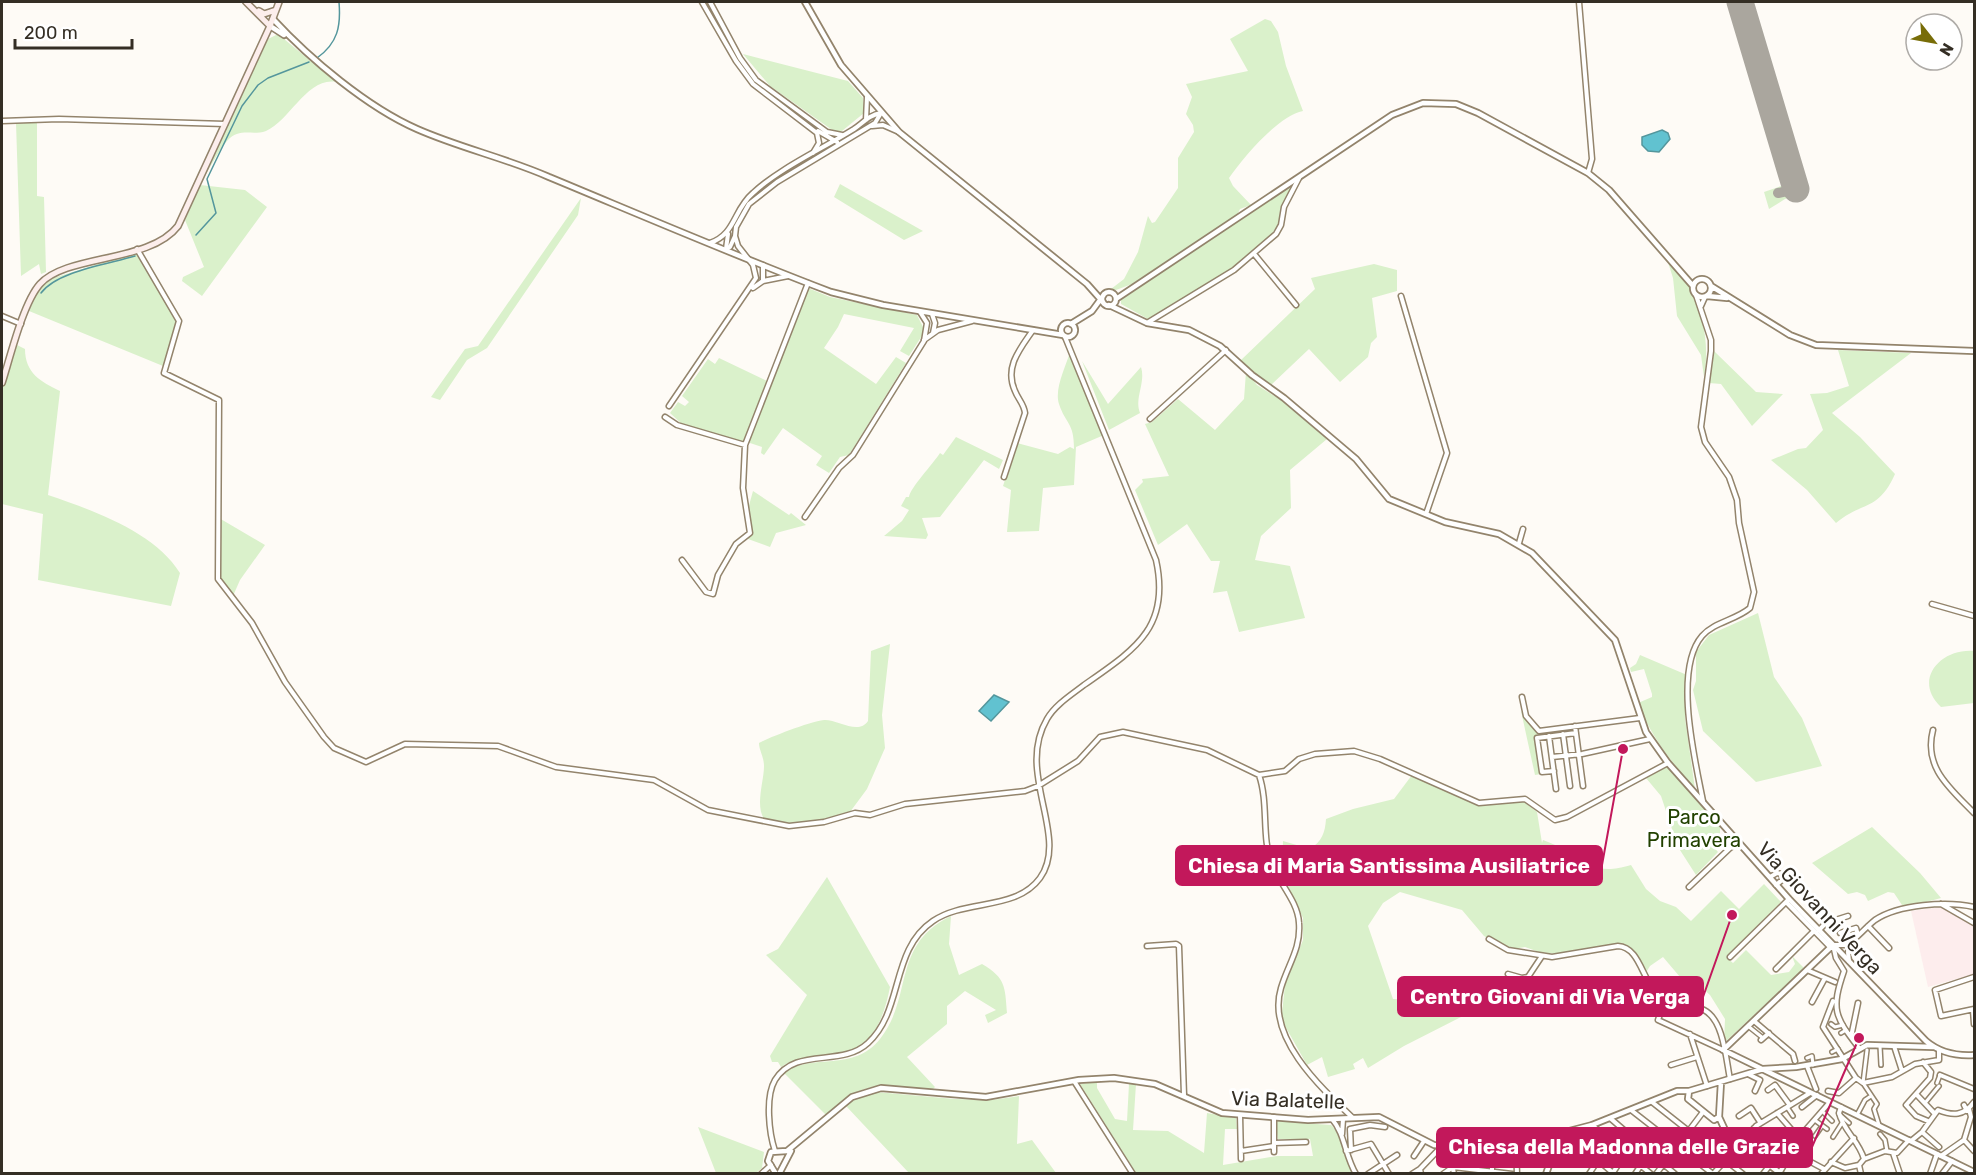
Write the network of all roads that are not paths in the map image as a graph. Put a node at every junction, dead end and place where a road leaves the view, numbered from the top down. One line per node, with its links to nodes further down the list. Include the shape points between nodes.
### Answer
1 (246, 2): 7 (main road)
2 (279, 2): 8 (main road)
3 (702, 2): 17 (street, via 753,84)
4 (710, 2): 19 (street, via 756,80)
5 (805, 2): 12 (street, via 841,65)
6 (1579, 2): 25 (street, via 1592,159)
7 (265, 18): 8 (main road); 8 (main road); 10 (main road)
8 (274, 18): 9 (street); 10 (main road); 11 (street)
9 (279, 32): 10 (street); 11 (street)
10 (266, 36): 16 (main road)
11 (287, 36): 29 (street, via 345,83 413,127 531,169)
12 (867, 97): 13 (street); 14 (street)
13 (881, 113): 14 (street); 18 (street); 20 (street)
14 (866, 120): 21 (street)
15 (2, 121): 16 (street)
16 (226, 124): 30 (main road, via 178,226 161,241)
17 (807, 124): 22 (street); 24 (street, via 819,140)
18 (868, 127): 20 (street, via 883,125); 21 (street)
19 (827, 132): 21 (street); 22 (street)
20 (899, 132): 41 (street)
21 (849, 135): 22 (street); 23 (street)
22 (836, 142): 23 (street); 24 (street)
23 (826, 152): 28 (street, via 759,194 743,213)
24 (811, 155): 27 (street, via 752,194 738,211)
25 (1588, 173): 26 (street, via 1478,113 1439,102 1400,111); 34 (street, via 1609,190)
26 (1300, 177): 32 (street, via 1284,207 1281,225); 42 (street)
27 (728, 234): 29 (street); 31 (street)
28 (735, 236): 31 (street); 33 (street)
29 (710, 243): 31 (street)
30 (137, 249): 61 (main road, via 44,280); 100 (street, via 180,321 164,373 219,400 218,579 252,622 285,682 334,748 366,762 405,744 498,746 556,767 654,780 708,810 789,826 855,813 870,814 905,804 971,799)
31 (726, 249): 33 (street)
32 (1255, 255): 53 (street); 60 (street)
33 (748, 258): 35 (street); 37 (street)
34 (1676, 264): 38 (street); 43 (street)
35 (764, 266): 36 (street); 37 (street); 39 (street)
36 (789, 276): 39 (street); 40 (street)
37 (756, 278): 45 (street)
38 (1700, 280): 43 (street); 44 (street)
39 (763, 281): 45 (street)
40 (808, 283): 55 (street, via 847,297); 77 (street)
41 (1087, 284): 47 (street); 47 (street)
42 (1133, 286): 47 (street); 51 (street)
43 (1693, 286): 46 (street)
44 (1711, 286): 49 (street); 50 (street)
45 (748, 293): 74 (street)
46 (1696, 295): 49 (street); 54 (street)
47 (1105, 296): 51 (street); 52 (street, Via Giovanni Verga); 62 (street, via 1092,311)
48 (1401, 296): 79 (street, via 1447,453)
49 (1706, 297): 50 (street); 54 (street)
50 (1733, 299): 72 (street, via 1790,335 1816,345)
51 (1115, 300): 52 (street); 57 (street)
52 (1109, 305): 57 (street, Via Giovanni Verga); 66 (street, via 1086,318)
53 (1296, 305)
54 (1701, 307): 104 (street, via 1711,351 1701,427 1705,442 1729,477 1737,500 1754,592 1750,608 1704,633 1693,651 1688,715)
55 (919, 311): 56 (street); 63 (street)
56 (934, 315): 59 (street); 63 (street); 68 (street)
57 (1129, 315): 60 (street, Via Giovanni Verga)
58 (2, 316): 61 (street)
59 (973, 320): 65 (street); 68 (street)
60 (1147, 323): 71 (street, Via Giovanni Verga, via 1189,330)
61 (22, 324): 73 (main road)
62 (1071, 324): 64 (street); 66 (street)
63 (927, 327): 70 (street)
64 (1062, 327): 67 (street); 69 (street)
65 (1033, 330): 67 (street); 78 (street, via 1012,368 1014,390 1025,413)
66 (1076, 330): 69 (street, via 1073,336)
67 (1045, 332): 69 (street)
68 (933, 333): 70 (street)
69 (1064, 336): 100 (street, via 1156,560 1161,597 1157,614 1135,647 1051,713 1037,745)
70 (924, 341): 80 (street, via 853,455 839,468)
71 (1226, 350): 76 (street); 79 (street, Via Giovanni Verga, via 1356,459 1385,496)
72 (1974, 351)
73 (2, 383)
74 (669, 406)
75 (665, 417): 77 (street, via 677,425)
76 (1150, 419)
77 (745, 445): 83 (street, via 743,488 749,536 736,544 718,575 713,594 706,592)
78 (1004, 477)
79 (1425, 515): 82 (street, Via Giovanni Verga, via 1494,532)
80 (806, 517)
81 (1523, 529): 82 (street)
82 (1519, 543): 87 (street, Via Giovanni Verga, via 1610,633 1623,660)
83 (682, 560)
84 (1932, 604): 85 (street)
85 (1974, 616)
86 (1522, 697): 88 (street, via 1526,716 1539,731)
87 (1640, 718): 88 (street); 93 (street, Via Giovanni Verga)
88 (1575, 726): 90 (street)
89 (1933, 730): 105 (street, via 1931,752 1935,769)
90 (1576, 733): 91 (street); 94 (street)
91 (1563, 735): 92 (street); 95 (street)
92 (1549, 736): 96 (street); 98 (street, via 1537,738 1542,772)
93 (1650, 739): 94 (street); 97 (street, Via Giovanni Verga)
94 (1579, 754): 95 (street); 102 (street)
95 (1566, 756): 96 (street); 101 (street)
96 (1552, 757): 98 (street)
97 (1668, 763): 99 (street, via 1559,820 1551,819 1525,800 1479,802 1354,751 1315,753 1299,759 1285,771); 104 (street, Via Giovanni Verga)
98 (1554, 771): 103 (street)
99 (1259, 775): 100 (street, via 1207,750 1123,732 1100,737 1078,761); 212 (street, via 1265,797 1270,859 1298,913 1299,923 1299,946 1280,993 1280,1021 1309,1074)
100 (1038, 786): 258 (street, via 1049,841 1048,861 1039,879 1026,891 1007,899 959,909 927,926 913,940 902,963 877,1034 856,1052 788,1066 773,1083 770,1106)
101 (1570, 786)
102 (1583, 786)
103 (1556, 789)
104 (1703, 802): 106 (street, Via Giovanni Verga)
105 (1974, 813)
106 (1734, 838): 107 (street, Via Giovanni Verga); 108 (street)
107 (1739, 843): 108 (street); 109 (street, Via Giovanni Verga)
108 (1730, 848): 111 (street)
109 (1770, 877): 110 (street, Via Giovanni Verga); 110 (street, via 1782,874)
110 (1776, 885): 112 (street, Via Giovanni Verga)
111 (1689, 887)
112 (1788, 901): 120 (street, Via Giovanni Verga); 128 (street)
113 (1940, 903): 114 (street); 116 (street); 119 (street, via 1900,909)
114 (1958, 904): 115 (street); 116 (street)
115 (1974, 907)
116 (1955, 911): 118 (street)
117 (1848, 916): 120 (street)
118 (1974, 922)
119 (1868, 926): 122 (street); 126 (street)
120 (1816, 931): 125 (street, Via Giovanni Verga); 130 (street)
121 (1840, 933): 122 (street, via 1856,928)
122 (1857, 937): 125 (street, via 1847,945); 129 (street, via 1848,952)
123 (1489, 939): 127 (street, via 1508,950)
124 (1147, 946): 187 (street, via 1179,946)
125 (1832, 946): 129 (street, Via Giovanni Verga); 131 (street); 137 (street, via 1844,971)
126 (1889, 948)
127 (1542, 956): 132 (street, via 1528,977); 136 (street, via 1623,946 1635,956 1652,989)
128 (1730, 957)
129 (1849, 962): 152 (street, Via Giovanni Verga)
130 (1776, 969)
131 (1807, 970): 134 (street); 141 (street)
132 (1508, 975)
133 (1974, 977): 140 (street, via 1935,990 1941,1016)
134 (1825, 978): 135 (street); 138 (street)
135 (1835, 982)
136 (1666, 997): 147 (street, via 1658,1020); 159 (street, via 1709,1013)
137 (1835, 997): 144 (street, via 1835,1015); 157 (street, via 1823,1027)
138 (1812, 1002)
139 (1858, 1003): 150 (street)
140 (1974, 1010): 143 (street)
141 (1754, 1021): 145 (street); 149 (street)
142 (1831, 1024): 144 (street)
143 (1974, 1024)
144 (1843, 1025): 146 (street)
145 (1748, 1026): 151 (street); 159 (street)
146 (1846, 1030): 148 (street); 150 (street)
147 (1689, 1033): 159 (street); 163 (street)
148 (1841, 1033)
149 (1768, 1034): 151 (street); 166 (street, via 1793,1054)
150 (1851, 1038): 155 (street)
151 (1762, 1040)
152 (1926, 1041): 156 (street); 158 (street, Via Giovanni Verga)
153 (1880, 1044): 154 (street); 155 (street); 170 (street)
154 (1894, 1046): 156 (street); 172 (street)
155 (1859, 1048): 165 (street)
156 (1923, 1048): 158 (street)
157 (1838, 1049): 161 (street); 165 (street)
158 (1936, 1049): 162 (street); 167 (street, via 1939,1060)
159 (1724, 1050): 171 (street); 177 (street)
160 (1867, 1050): 178 (street)
161 (1832, 1052)
162 (1974, 1055)
163 (1697, 1057): 168 (street); 179 (street)
164 (1807, 1058): 169 (street, via 1812,1056)
165 (1842, 1059): 169 (street, Via Balatelle); 175 (street)
166 (1795, 1061)
167 (1923, 1062): 172 (street); 188 (street, via 1930,1078)
168 (1671, 1065)
169 (1810, 1065): 171 (street, Via Balatelle); 186 (street)
170 (1881, 1065)
171 (1763, 1069): 173 (street, Via Balatelle); 186 (street)
172 (1902, 1071): 178 (street)
173 (1748, 1074): 177 (street, Via Balatelle); 183 (street, via 1760,1080)
174 (1940, 1075): 180 (street); 194 (street)
175 (1856, 1078): 178 (street); 184 (street, via 1840,1094)
176 (1074, 1081): 187 (street, Via Balatelle, via 1102,1078 1144,1082); 246 (street, Via Balatelle, via 987,1097 873,1089 846,1101); 289 (street)
177 (1725, 1081): 179 (street, Via Balatelle); 211 (street)
178 (1863, 1083): 189 (street)
179 (1707, 1085): 182 (street, Via Balatelle)
180 (1974, 1089)
181 (1768, 1090): 195 (street, via 1775,1085)
182 (1689, 1091): 185 (street, Via Balatelle); 190 (street)
183 (1755, 1091)
184 (1828, 1091)
185 (1681, 1092): 190 (street); 191 (street, Via Balatelle)
186 (1814, 1092): 192 (street); 195 (street); 197 (street)
187 (1184, 1095): 206 (street, Via Balatelle, via 1212,1110)
188 (1917, 1095): 194 (street); 219 (street, via 1906,1105 1916,1116)
189 (1871, 1096): 207 (street); 224 (street)
190 (1688, 1099): 202 (street)
191 (1652, 1101): 199 (street, Via Balatelle); 231 (street)
192 (1830, 1102): 198 (street); 201 (street)
193 (1974, 1102): 200 (street)
194 (1924, 1103): 205 (street)
195 (1787, 1105): 203 (street); 209 (street)
196 (1964, 1106): 200 (street)
197 (1802, 1107)
198 (1841, 1107): 204 (street); 207 (street)
199 (1631, 1110): 213 (street, Via Balatelle); 250 (street)
200 (1968, 1110): 205 (street, via 1952,1115 1938,1110); 216 (street)
201 (1822, 1111): 217 (street); 218 (street)
202 (1703, 1113): 211 (street, via 1712,1119); 231 (street)
203 (1777, 1113): 220 (street); 229 (street)
204 (1839, 1114): 221 (street); 222 (street)
205 (1935, 1114): 219 (street)
206 (1240, 1115): 210 (street, Via Balatelle); 259 (street)
207 (1857, 1115): 224 (street)
208 (1739, 1116): 220 (street, via 1751,1108)
209 (1793, 1116)
210 (1274, 1117): 214 (street, Via Balatelle); 247 (street)
211 (1719, 1117): 243 (street, via 1720,1124)
212 (1353, 1118): 215 (street, Via Balatelle); 242 (street, Via Balatelle, via 1385,1119)
213 (1610, 1118): 223 (street, Via Balatelle); 227 (street)
214 (1332, 1119): 215 (street, Via Balatelle); 241 (street)
215 (1343, 1119): 241 (street)
216 (1972, 1119): 240 (street)
217 (1816, 1121): 225 (street); 262 (street, via 1802,1134)
218 (1832, 1121)
219 (1928, 1121): 232 (street)
220 (1760, 1122): 228 (street)
221 (1849, 1123)
222 (1842, 1124): 237 (street); 238 (street)
223 (1592, 1125): 234 (street, Via Balatelle); 245 (street)
224 (1879, 1125): 239 (street)
225 (1822, 1126): 230 (street); 236 (street)
226 (1385, 1127): 255 (street, via 1350,1129)
227 (1620, 1127): 245 (street); 275 (street)
228 (1754, 1128): 233 (street); 243 (street)
229 (1791, 1129)
230 (1827, 1129)
231 (1689, 1130): 250 (street); 269 (street)
232 (1922, 1132): 239 (street); 253 (street)
233 (1760, 1133)
234 (1560, 1134): 248 (street, Via Balatelle); 298 (street)
235 (1880, 1134): 256 (street)
236 (1815, 1136)
237 (1833, 1137)
238 (1854, 1138): 270 (street); 272 (street)
239 (1910, 1140): 263 (street); 266 (street)
240 (1964, 1140): 257 (street); 266 (street)
241 (1343, 1141): 260 (street)
242 (1424, 1141): 249 (street, Via Balatelle); 267 (street)
243 (1739, 1141): 269 (street); 277 (street)
244 (1306, 1142): 247 (street)
245 (1610, 1142): 264 (street); 271 (street)
246 (796, 1144): 258 (street, via 787,1151); 274 (street)
247 (1274, 1144): 259 (street); 261 (street)
248 (1516, 1145): 254 (street, Via Balatelle); 297 (street)
249 (1442, 1146): 252 (street, Via Balatelle); 282 (street)
250 (1677, 1146): 275 (street); 305 (street)
251 (1787, 1146): 277 (street, via 1784,1144)
252 (1449, 1147): 254 (street, Via Balatelle); 281 (street)
253 (1939, 1147)
254 (1492, 1148): 284 (street)
255 (1351, 1150): 260 (street); 276 (street, via 1371,1144)
256 (1887, 1150): 263 (street); 270 (street)
257 (1974, 1150)
258 (778, 1151): 274 (street); 278 (street, via 768,1157)
259 (1240, 1151): 268 (street)
260 (1346, 1151): 290 (street)
261 (1274, 1152)
262 (1792, 1152): 283 (street); 308 (street)
263 (1893, 1153): 310 (street)
264 (1625, 1154): 279 (street); 300 (street)
265 (1397, 1155): 276 (street)
266 (1939, 1155): 273 (street); 285 (street)
267 (1414, 1156)
268 (1241, 1159)
269 (1725, 1159): 305 (street); 306 (street)
270 (1864, 1159): 280 (street)
271 (1598, 1160): 299 (street); 300 (street)
272 (1831, 1161): 280 (street, via 1845,1168); 283 (street)
273 (1952, 1161): 286 (street); 312 (street)
274 (783, 1163): 278 (street); 288 (street)
275 (1664, 1163): 303 (street); 304 (street)
276 (1383, 1164): 291 (street); 292 (street)
277 (1769, 1164): 307 (street); 308 (street)
278 (772, 1166): 287 (street); 288 (street)
279 (1640, 1166): 301 (street); 302 (street)
280 (1859, 1166): 309 (street)
281 (1453, 1167): 284 (street); 294 (street); 295 (street)
282 (1421, 1171): 293 (street)
283 (1823, 1171)
284 (1492, 1172): 296 (street)
285 (1930, 1172): 311 (street)
286 (1974, 1172)
287 (761, 1173)
288 (778, 1173)
289 (1132, 1173)
290 (1356, 1173)
291 (1368, 1173)
292 (1389, 1173)
293 (1412, 1173)
294 (1443, 1173)
295 (1454, 1173)
296 (1512, 1173)
297 (1518, 1173)
298 (1546, 1173)
299 (1589, 1173)
300 (1613, 1173)
301 (1635, 1173)
302 (1650, 1173)
303 (1656, 1173)
304 (1676, 1173)
305 (1713, 1173)
306 (1743, 1173)
307 (1763, 1173)
308 (1781, 1173)
309 (1861, 1173)
310 (1900, 1173)
311 (1936, 1173)
312 (1942, 1173)

